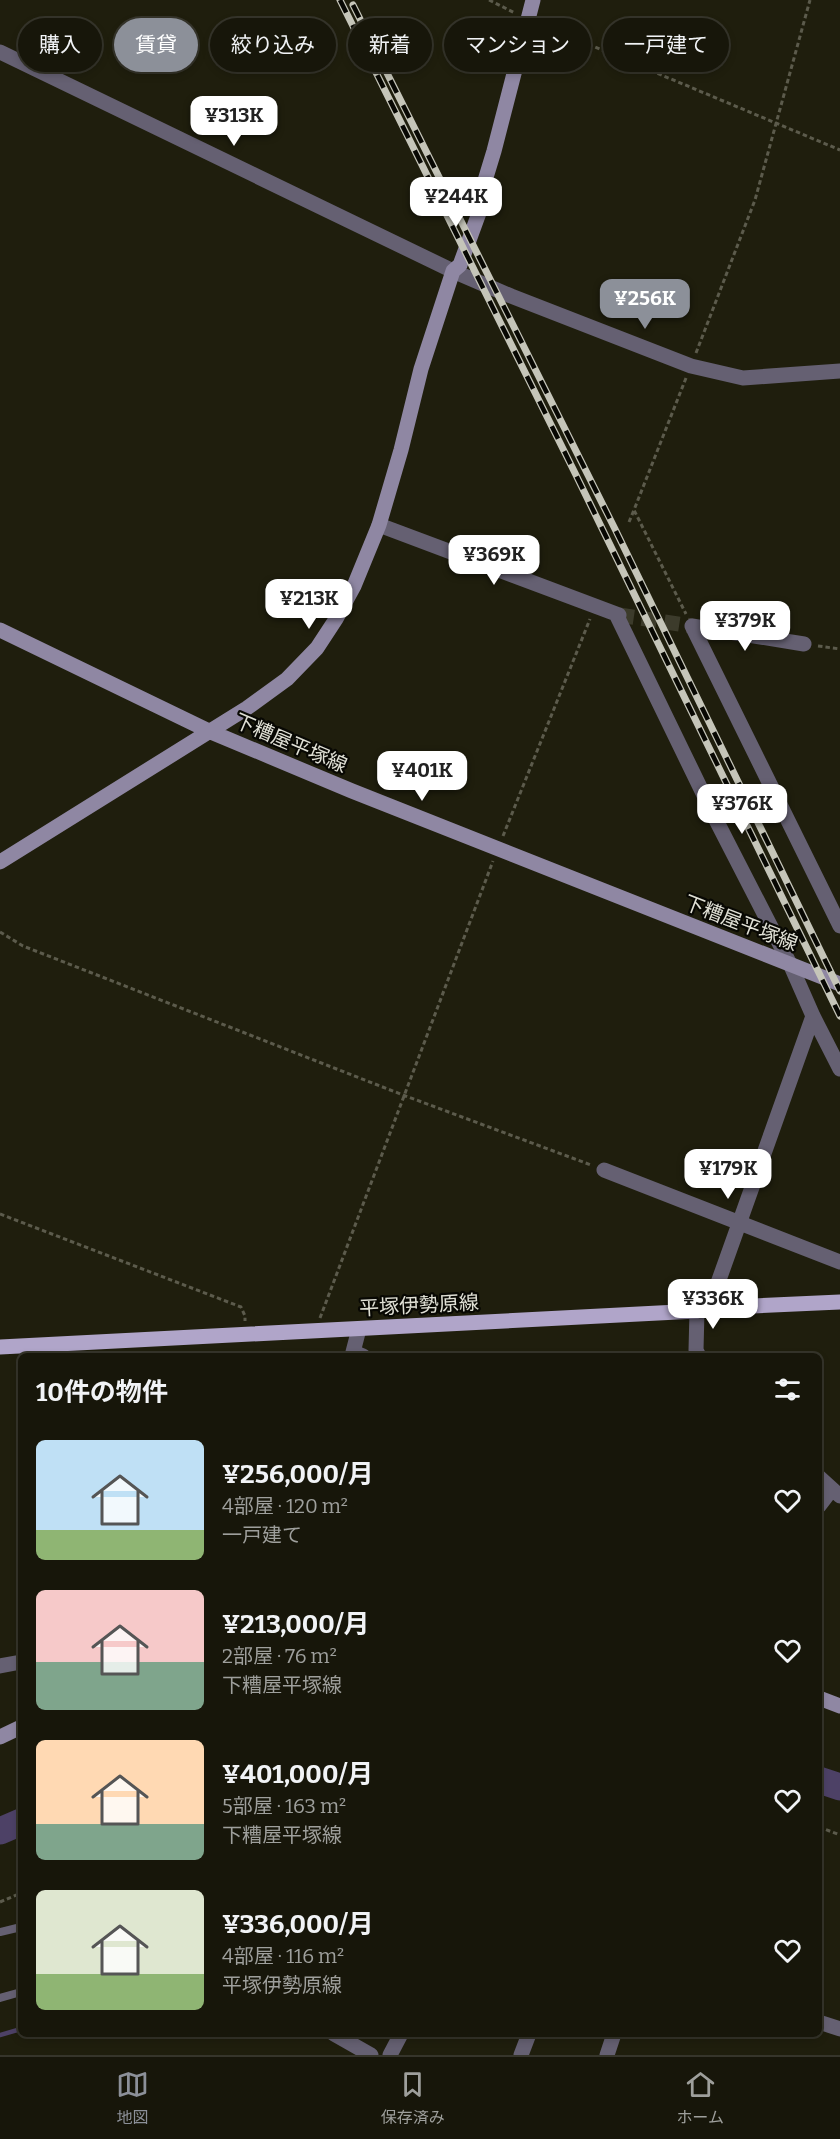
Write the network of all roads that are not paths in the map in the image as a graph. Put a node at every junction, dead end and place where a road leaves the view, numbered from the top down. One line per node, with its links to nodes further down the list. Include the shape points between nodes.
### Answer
1 (533, 0): 3 (street, via 494,151 480,197 469,208 451,263)
2 (0, 52): 3 (street)
3 (453, 271): 4 (street, via 691,366 743,378); 5 (street, via 421,369)
4 (840, 371)
5 (379, 525): 8 (street, via 354,586 317,648 287,679); 11 (street, via 617,614)
6 (0, 630): 8 (street, 下糟屋平塚線)
7 (804, 644): 10 (street, via 692,626)
8 (211, 732): 9 (street); 11 (street, 下糟屋平塚線)
9 (0, 862)
10 (840, 926)
11 (791, 966): 12 (street, 下糟屋平塚線); 13 (street)
12 (840, 984)
13 (813, 1016): 14 (street); 16 (street)
14 (840, 1069)
15 (604, 1170): 16 (street)
16 (739, 1222): 17 (street); 19 (street)
17 (840, 1262)
18 (840, 1302): 19 (main road, 平塚伊勢原線)
19 (703, 1310): 20 (main road, 平塚伊勢原線); 23 (street)
20 (359, 1329): 21 (main road, 平塚伊勢原線); 22 (street)
21 (0, 1347)
22 (356, 1353)
23 (698, 1353)
24 (822, 1480): 25 (street)
25 (836, 1492): 26 (street)
26 (822, 1504)
27 (18, 1663): 28 (street)
28 (0, 1666)
29 (822, 1699): 30 (street)
30 (840, 1706)
31 (18, 1728): 32 (street)
32 (0, 1737)
33 (18, 1928): 34 (lane)
34 (0, 1932)
35 (18, 1993): 36 (lane)
36 (0, 1998)
37 (822, 2023): 38 (street)
38 (840, 2029)
39 (339, 2037): 43 (street)
40 (399, 2037): 44 (street)
41 (528, 2037): 45 (street)
42 (613, 2037): 46 (street)
43 (371, 2055)
44 (389, 2055)
45 (521, 2055)
46 (606, 2055)

